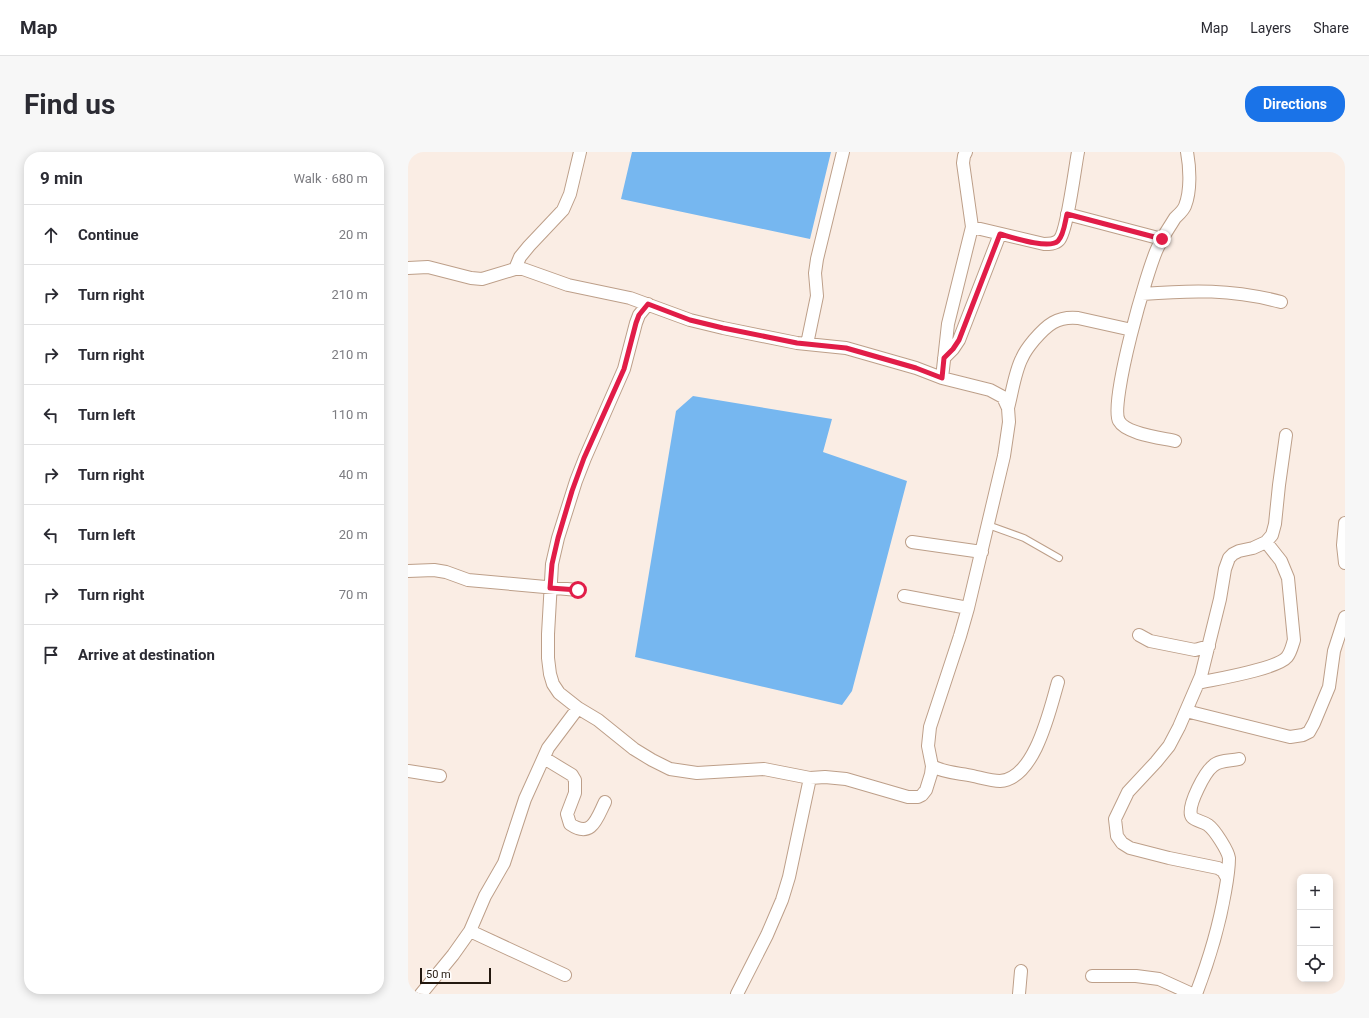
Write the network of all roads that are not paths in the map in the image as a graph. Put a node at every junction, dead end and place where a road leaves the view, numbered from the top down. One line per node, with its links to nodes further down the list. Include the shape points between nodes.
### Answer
1 (580, 152): 11 (street, via 570,194 563,210 520,257)
2 (843, 152): 16 (street, via 817,259 817,296)
3 (966, 152): 7 (street, via 963,163)
4 (1078, 152): 6 (street)
5 (1187, 152): 9 (street, via 1189,183 1184,208)
6 (1067, 214): 8 (street, via 1062,236 1054,244); 9 (street)
7 (972, 228): 8 (street); 17 (street, via 948,324)
8 (1000, 234): 17 (street, via 959,340)
9 (1162, 239): 12 (street)
10 (408, 268): 11 (street, via 428,267 482,279)
11 (515, 269): 14 (street, via 523,269 568,284)
12 (1142, 294): 13 (street, via 1208,291 1242,293); 15 (street)
13 (1281, 302)
14 (648, 304): 16 (street, via 690,320); 30 (street, via 639,315 624,369 584,458 558,538)
15 (1132, 330): 19 (street, via 1070,317 1051,322 1026,349 1021,359); 21 (street, via 1118,399 1119,421 1132,431)
16 (807, 344): 18 (street, via 846,348)
17 (944, 358): 18 (street)
18 (942, 378): 19 (street, via 990,390 1003,397)
19 (1008, 408): 23 (street, via 1009,422 1004,456)
20 (1286, 435): 25 (street, via 1272,535)
21 (1175, 441)
22 (1345, 522): 28 (street)
23 (988, 526): 26 (street); 27 (lane, via 1024,538)
24 (912, 542): 26 (street)
25 (1266, 542): 36 (street, via 1233,554 1229,558); 38 (street, via 1281,561 1288,578 1294,640 1291,649 1281,662)
26 (982, 552): 33 (street)
27 (1059, 558)
28 (1345, 563)
29 (408, 571): 30 (street, via 434,570 468,580)
30 (550, 588): 31 (street); 39 (street, via 550,674 559,693)
31 (578, 590)
32 (904, 596): 33 (street)
33 (968, 608): 43 (street, via 930,727 928,746)
34 (1345, 617): 40 (street, via 1334,651 1329,687 1309,732 1290,737)
35 (1138, 635): 36 (street, via 1150,641 1195,650)
36 (1209, 646): 38 (street)
37 (1058, 682): 43 (street, via 1036,749 1022,769 1013,776 1005,780 996,780 941,771)
38 (1198, 683): 40 (street)
39 (578, 708): 41 (street, via 548,748); 46 (street, via 598,720 634,749 670,769 697,773 764,769)
40 (1186, 711): 48 (street, via 1169,746 1122,802 1115,819 1117,836 1130,848 1218,868)
41 (544, 758): 47 (street, via 572,775 575,780 575,794 567,814 570,824 581,829 593,826); 49 (street, via 526,799 504,863 485,896)
42 (1239, 759): 48 (street, via 1218,763 1207,772 1191,809 1194,819 1214,830 1228,856)
43 (932, 766): 46 (street, via 926,790 918,797 908,797 846,779)
44 (408, 771): 45 (street)
45 (440, 776)
46 (810, 778): 54 (street, via 782,900)
47 (605, 802)
48 (1227, 878): 57 (street, via 1212,951)
49 (470, 931): 51 (street); 53 (street)
50 (1021, 971): 55 (street)
51 (565, 975)
52 (1092, 976): 56 (street, via 1159,979)
53 (421, 994)
54 (736, 994)
55 (1019, 994)
56 (1192, 994)
57 (1196, 994)

